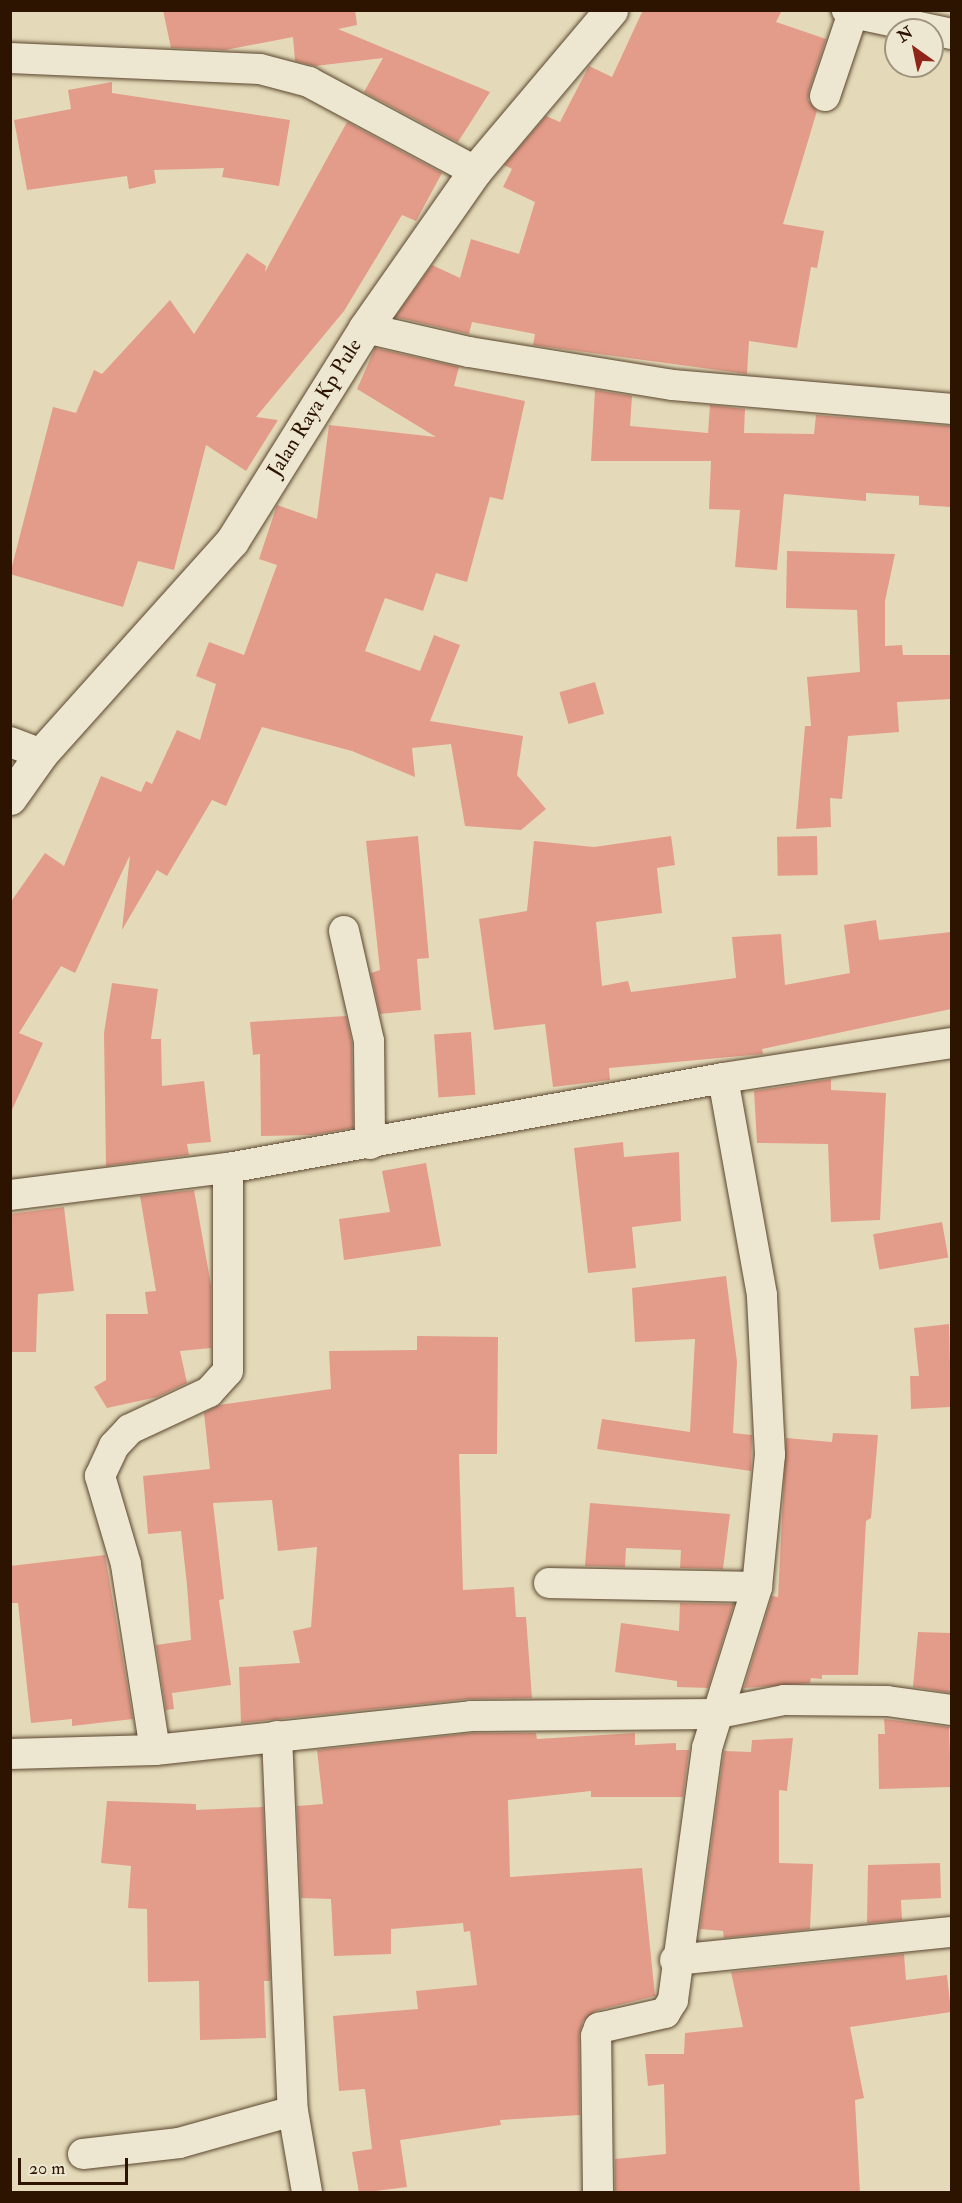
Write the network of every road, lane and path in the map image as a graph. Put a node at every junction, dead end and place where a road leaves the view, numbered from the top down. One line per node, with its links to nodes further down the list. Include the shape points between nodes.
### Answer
1 (611, 10): 6 (street, Jalan Raya Kp Pule)
2 (850, 12): 3 (street); 5 (street)
3 (951, 34)
4 (10, 58): 6 (street, via 260,69 309,82)
5 (825, 96)
6 (475, 171): 7 (street, Jalan Raya Kp Pule)
7 (365, 328): 8 (street, via 469,352 673,385); 10 (street, Jalan Raya Kp Pule, via 232,541)
8 (951, 409)
9 (10, 742): 10 (street)
10 (41, 754): 11 (street, Jalan Raya Kp Pule)
11 (10, 798)
12 (344, 932): 15 (street, via 369,1041)
13 (951, 1043): 14 (street)
14 (723, 1078): 15 (street); 19 (street, via 762,1295 770,1455)
15 (369, 1144): 16 (street)
16 (228, 1168): 17 (street); 23 (street, via 228,1371 209,1392 130,1429 114,1446 100,1476 126,1564)
17 (10, 1194)
18 (549, 1583): 19 (street)
19 (757, 1587): 21 (street)
20 (951, 1710): 21 (street, via 832,1698 784,1700)
21 (714, 1714): 22 (street, via 471,1716); 26 (street)
22 (277, 1736): 23 (street); 27 (street)
23 (155, 1750): 24 (street)
24 (10, 1754)
25 (951, 1932): 26 (street)
26 (675, 1960): 30 (street, via 673,2000 665,2013 600,2028 596,2036)
27 (293, 2111): 28 (street, via 179,2143); 29 (street)
28 (83, 2154)
29 (308, 2193)
30 (598, 2193)

